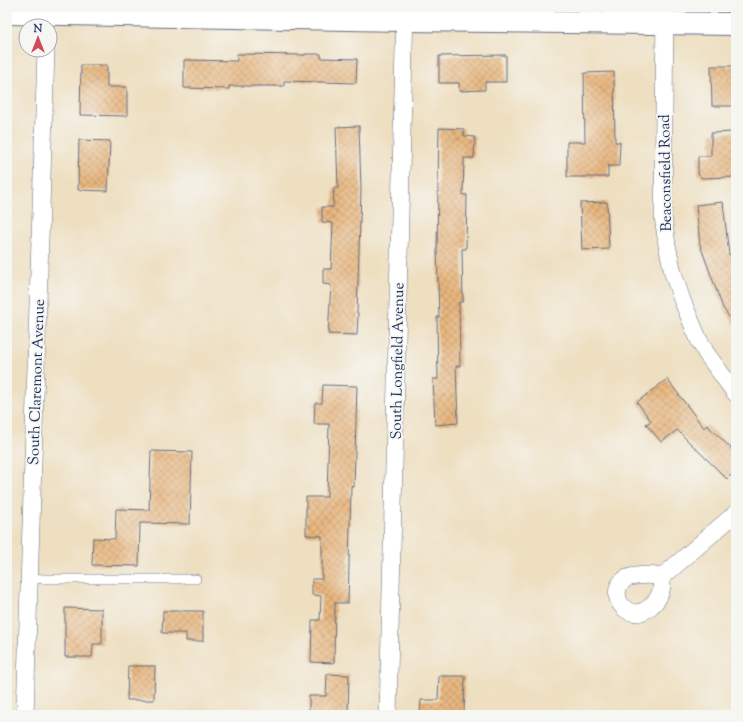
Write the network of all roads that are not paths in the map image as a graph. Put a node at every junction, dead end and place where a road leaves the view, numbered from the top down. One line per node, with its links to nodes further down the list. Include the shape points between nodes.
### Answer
1 (7, 13): 4 (street)
2 (405, 14): 3 (street); 4 (street); 13 (street, South Longfield Avenue)
3 (665, 15): 5 (street); 7 (street, Beaconsfield Road, via 663,216 667,245 682,300 699,340)
4 (47, 16)
5 (736, 24)
6 (46, 58): 10 (street, South Claremont Avenue)
7 (736, 394)
8 (736, 513): 9 (street)
9 (662, 577)
10 (30, 578): 11 (lane); 12 (street, South Claremont Avenue)
11 (196, 579)
12 (25, 715)
13 (388, 715)

